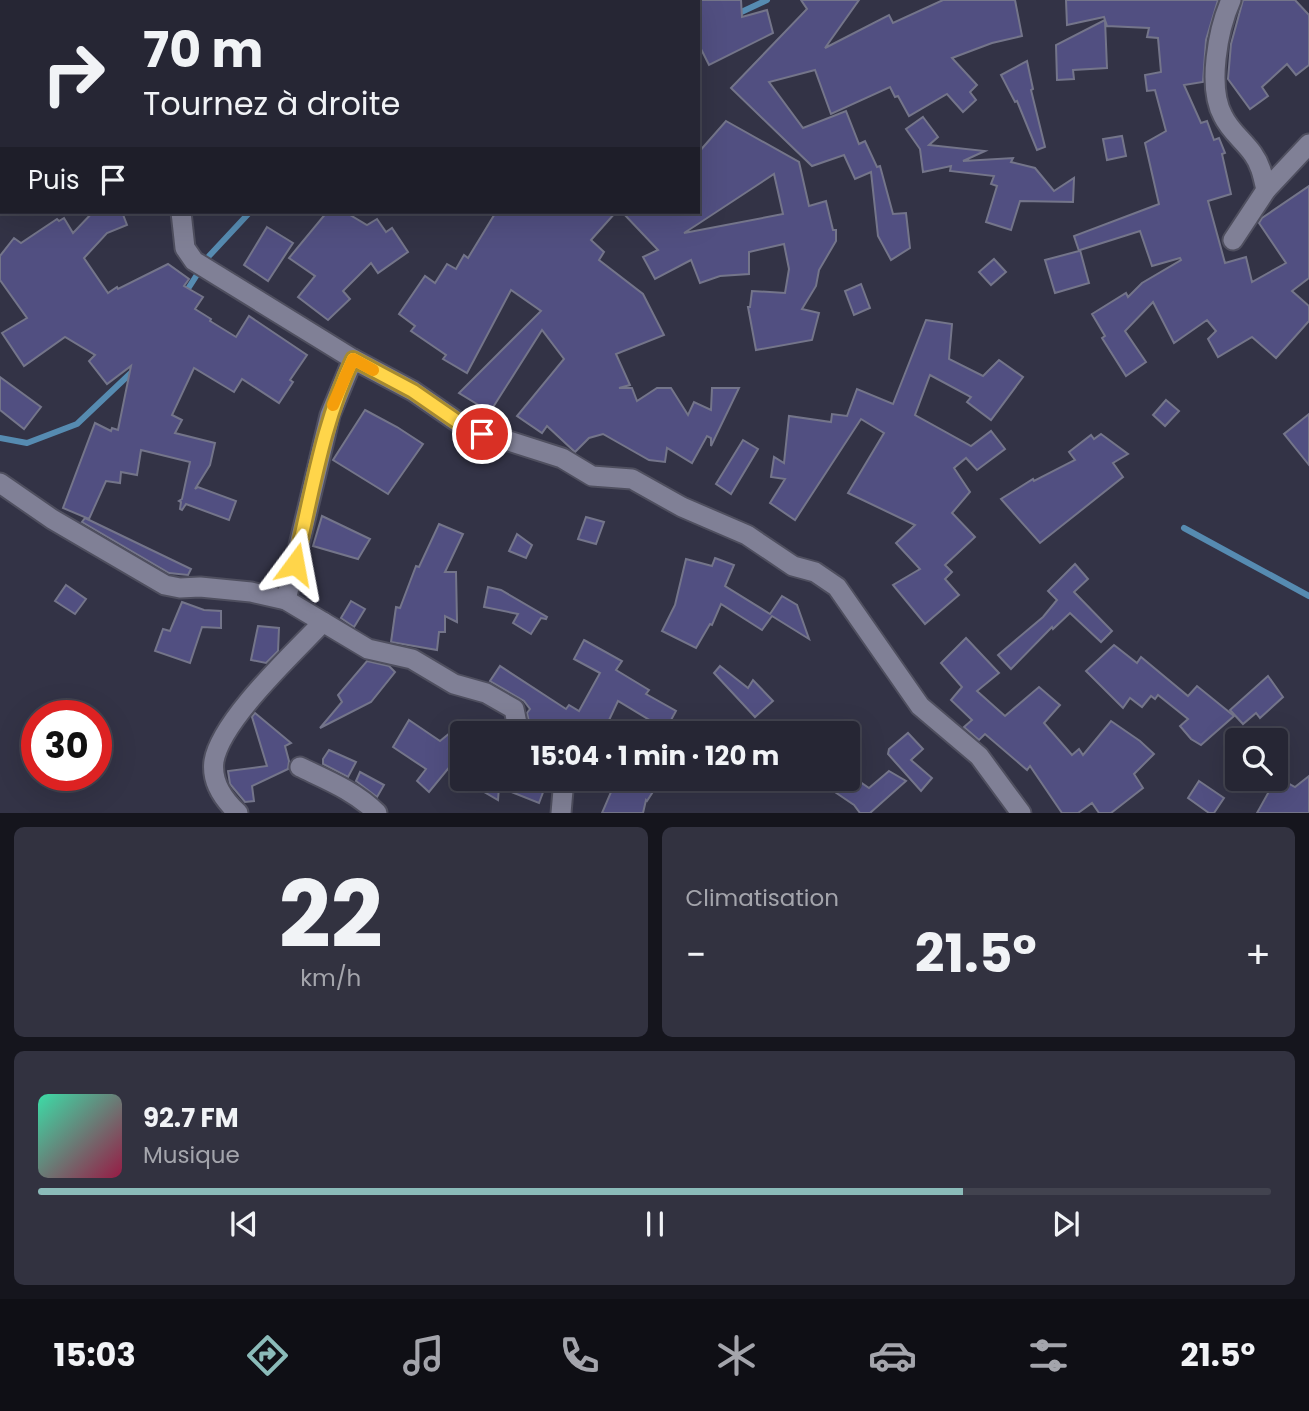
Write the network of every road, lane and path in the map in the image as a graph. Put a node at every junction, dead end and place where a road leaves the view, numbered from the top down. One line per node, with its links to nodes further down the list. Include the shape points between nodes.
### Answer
1 (1231, 0): 3 (street, via 1219,35 1218,106 1255,156)
2 (1309, 144): 3 (street)
3 (1266, 190): 5 (street)
4 (181, 214): 6 (street, via 184,248 194,261)
5 (1233, 240)
6 (353, 359): 8 (street, via 330,415); 16 (street, via 413,391 465,427 562,458 592,476 632,480 747,535 793,566 815,572 837,587 920,705 979,756)
7 (0, 482): 8 (street, via 52,519 165,584)
8 (286, 600): 9 (street)
9 (323, 622): 10 (street, via 368,649 412,660 454,684 486,693 514,709); 13 (street, via 252,699 219,745 216,782)
10 (516, 721)
11 (300, 767): 14 (street, via 347,790)
12 (563, 791): 15 (street)
13 (239, 813)
14 (377, 813)
15 (561, 813)
16 (1021, 813)

